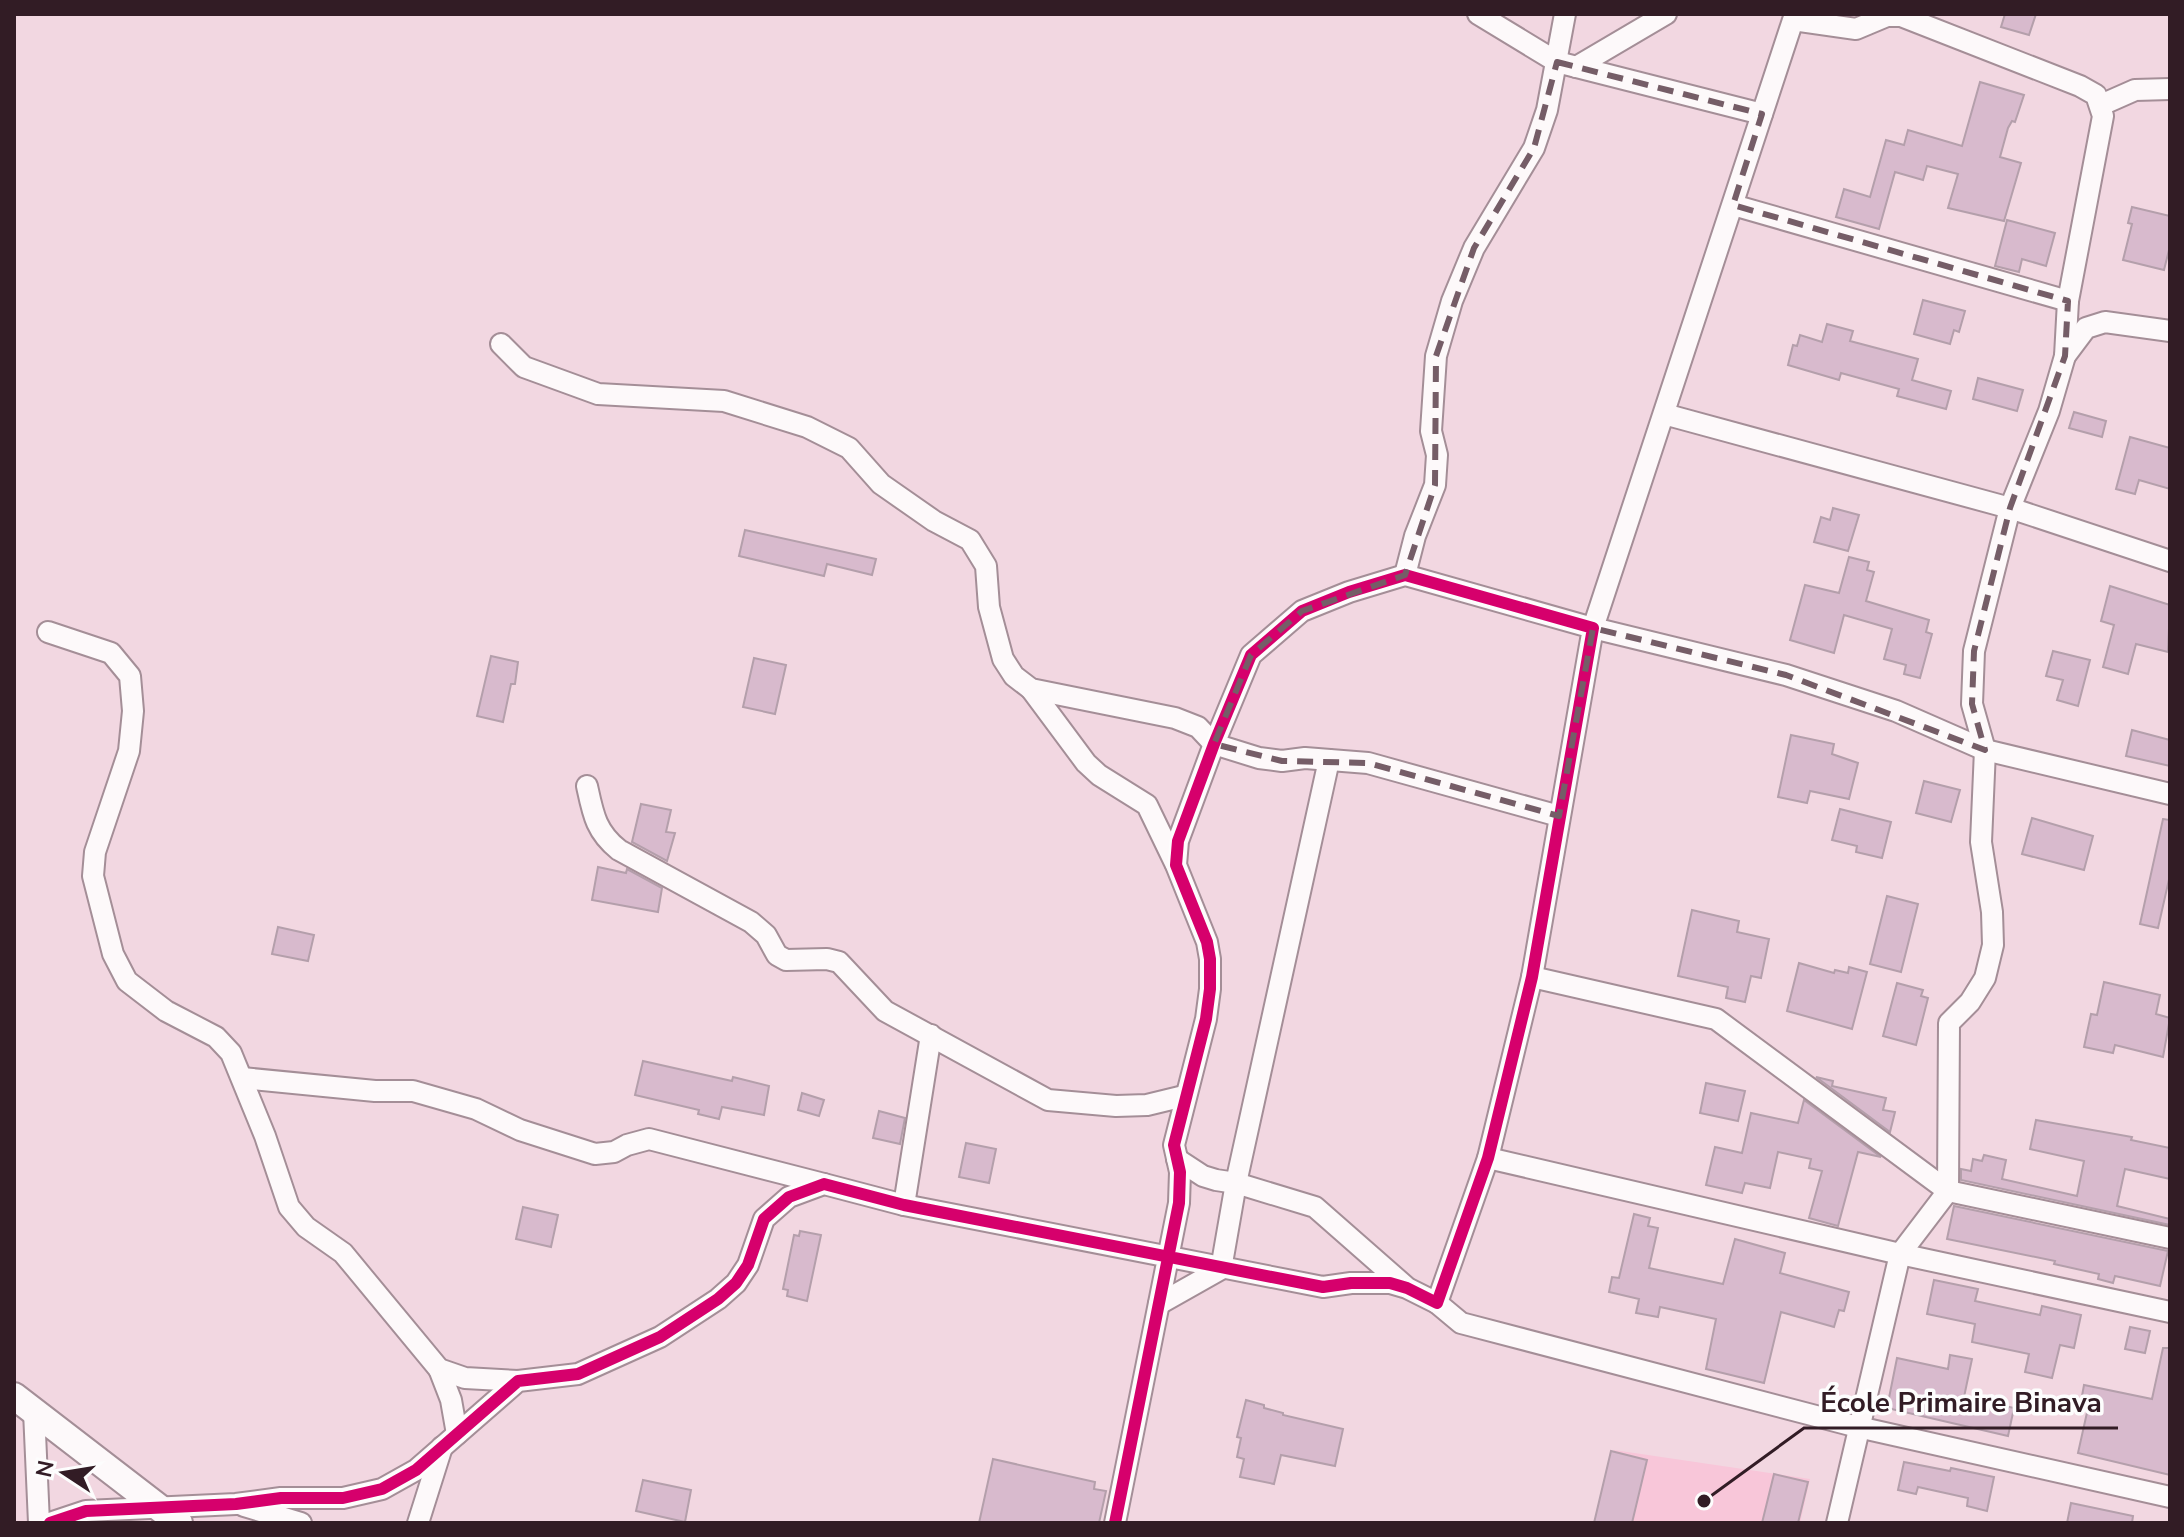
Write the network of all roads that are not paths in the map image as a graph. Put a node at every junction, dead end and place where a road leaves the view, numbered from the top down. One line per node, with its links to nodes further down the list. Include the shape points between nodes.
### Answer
1 (1478, 14): 5 (street)
2 (1565, 14): 5 (street)
3 (1666, 14): 5 (street)
4 (1788, 17): 7 (street, via 1856,29 1901,16 2080,86 2096,95); 8 (street)
5 (1567, 65): 8 (street); 17 (street, via 1534,148 1474,248 1452,301 1435,369 1435,485)
6 (2170, 89): 7 (street, via 2135,90)
7 (2101, 105): 10 (street)
8 (1762, 114): 9 (street)
9 (1733, 205): 10 (street); 14 (street)
10 (2068, 301): 13 (street)
11 (2170, 331): 13 (street, via 2105,322 2086,328)
12 (501, 344): 20 (street, via 524,367 598,394 724,401 807,427 849,448 881,484 970,540 986,566 989,607 1003,659)
13 (2065, 356): 15 (street)
14 (1664, 414): 15 (street); 18 (street)
15 (2010, 508): 16 (street); 22 (street, via 1974,651 1972,704)
16 (2170, 561)
17 (1405, 575): 18 (street); 21 (street, via 1302,611 1251,655)
18 (1593, 628): 22 (street, via 1786,675 1896,711); 26 (street)
19 (48, 632): 30 (street, via 111,653 130,676 129,751 95,852 93,876 113,954 127,981 166,1011 216,1037 231,1053)
20 (1031, 689): 21 (street, via 1175,718 1198,727); 27 (street, via 1086,763 1147,805)
21 (1214, 744): 23 (street, via 1259,758); 27 (street, via 1178,841)
22 (1985, 750): 25 (street); 36 (street, via 1981,842 1993,945 1985,978 1949,1023)
23 (1329, 760): 26 (street, via 1368,763); 34 (street)
24 (587, 786): 29 (street, via 604,838 619,850 751,922 786,960 839,962 885,1011)
25 (2170, 794)
26 (1559, 816): 28 (street)
27 (1176, 865): 31 (street, via 1210,959 1206,1019)
28 (1532, 977): 32 (street); 36 (street, via 1716,1019)
29 (931, 1035): 31 (street, via 1048,1100 1116,1106); 37 (street)
30 (242, 1078): 35 (street, via 413,1091 595,1154 649,1139); 46 (street, via 289,1207 306,1227 343,1253)
31 (1184, 1096): 33 (street, via 1174,1145)
32 (1488, 1158): 39 (street); 43 (street)
33 (1177, 1159): 34 (street, via 1203,1176); 40 (street, via 1179,1203)
34 (1236, 1183): 41 (street); 42 (street, via 1315,1207)
35 (824, 1184): 37 (street); 47 (street, via 789,1197 764,1219 736,1283 660,1337 578,1374)
36 (1948, 1191): 38 (street); 39 (street)
37 (904, 1205): 40 (street)
38 (2170, 1238)
39 (1900, 1254): 45 (street); 49 (street)
40 (1168, 1258): 41 (street); 44 (street)
41 (1221, 1269): 42 (street, via 1323,1287 1373,1282); 44 (street)
42 (1407, 1288): 43 (street)
43 (1437, 1303): 49 (street, via 1461,1323)
44 (1159, 1304): 59 (street)
45 (2170, 1312)
46 (439, 1369): 47 (street, via 465,1378); 50 (street, via 451,1400)
47 (518, 1381): 50 (street)
48 (24, 1404): 53 (street); 54 (street)
49 (1858, 1427): 51 (street); 60 (street)
50 (450, 1441): 52 (street, via 416,1470 382,1489 343,1498); 58 (street)
51 (2170, 1497)
52 (236, 1504): 53 (street); 57 (street)
53 (158, 1506): 55 (street, via 86,1511); 56 (street)
54 (39, 1523)
55 (50, 1523)
56 (179, 1523)
57 (301, 1523)
58 (418, 1523)
59 (1115, 1523)
60 (1837, 1523)

